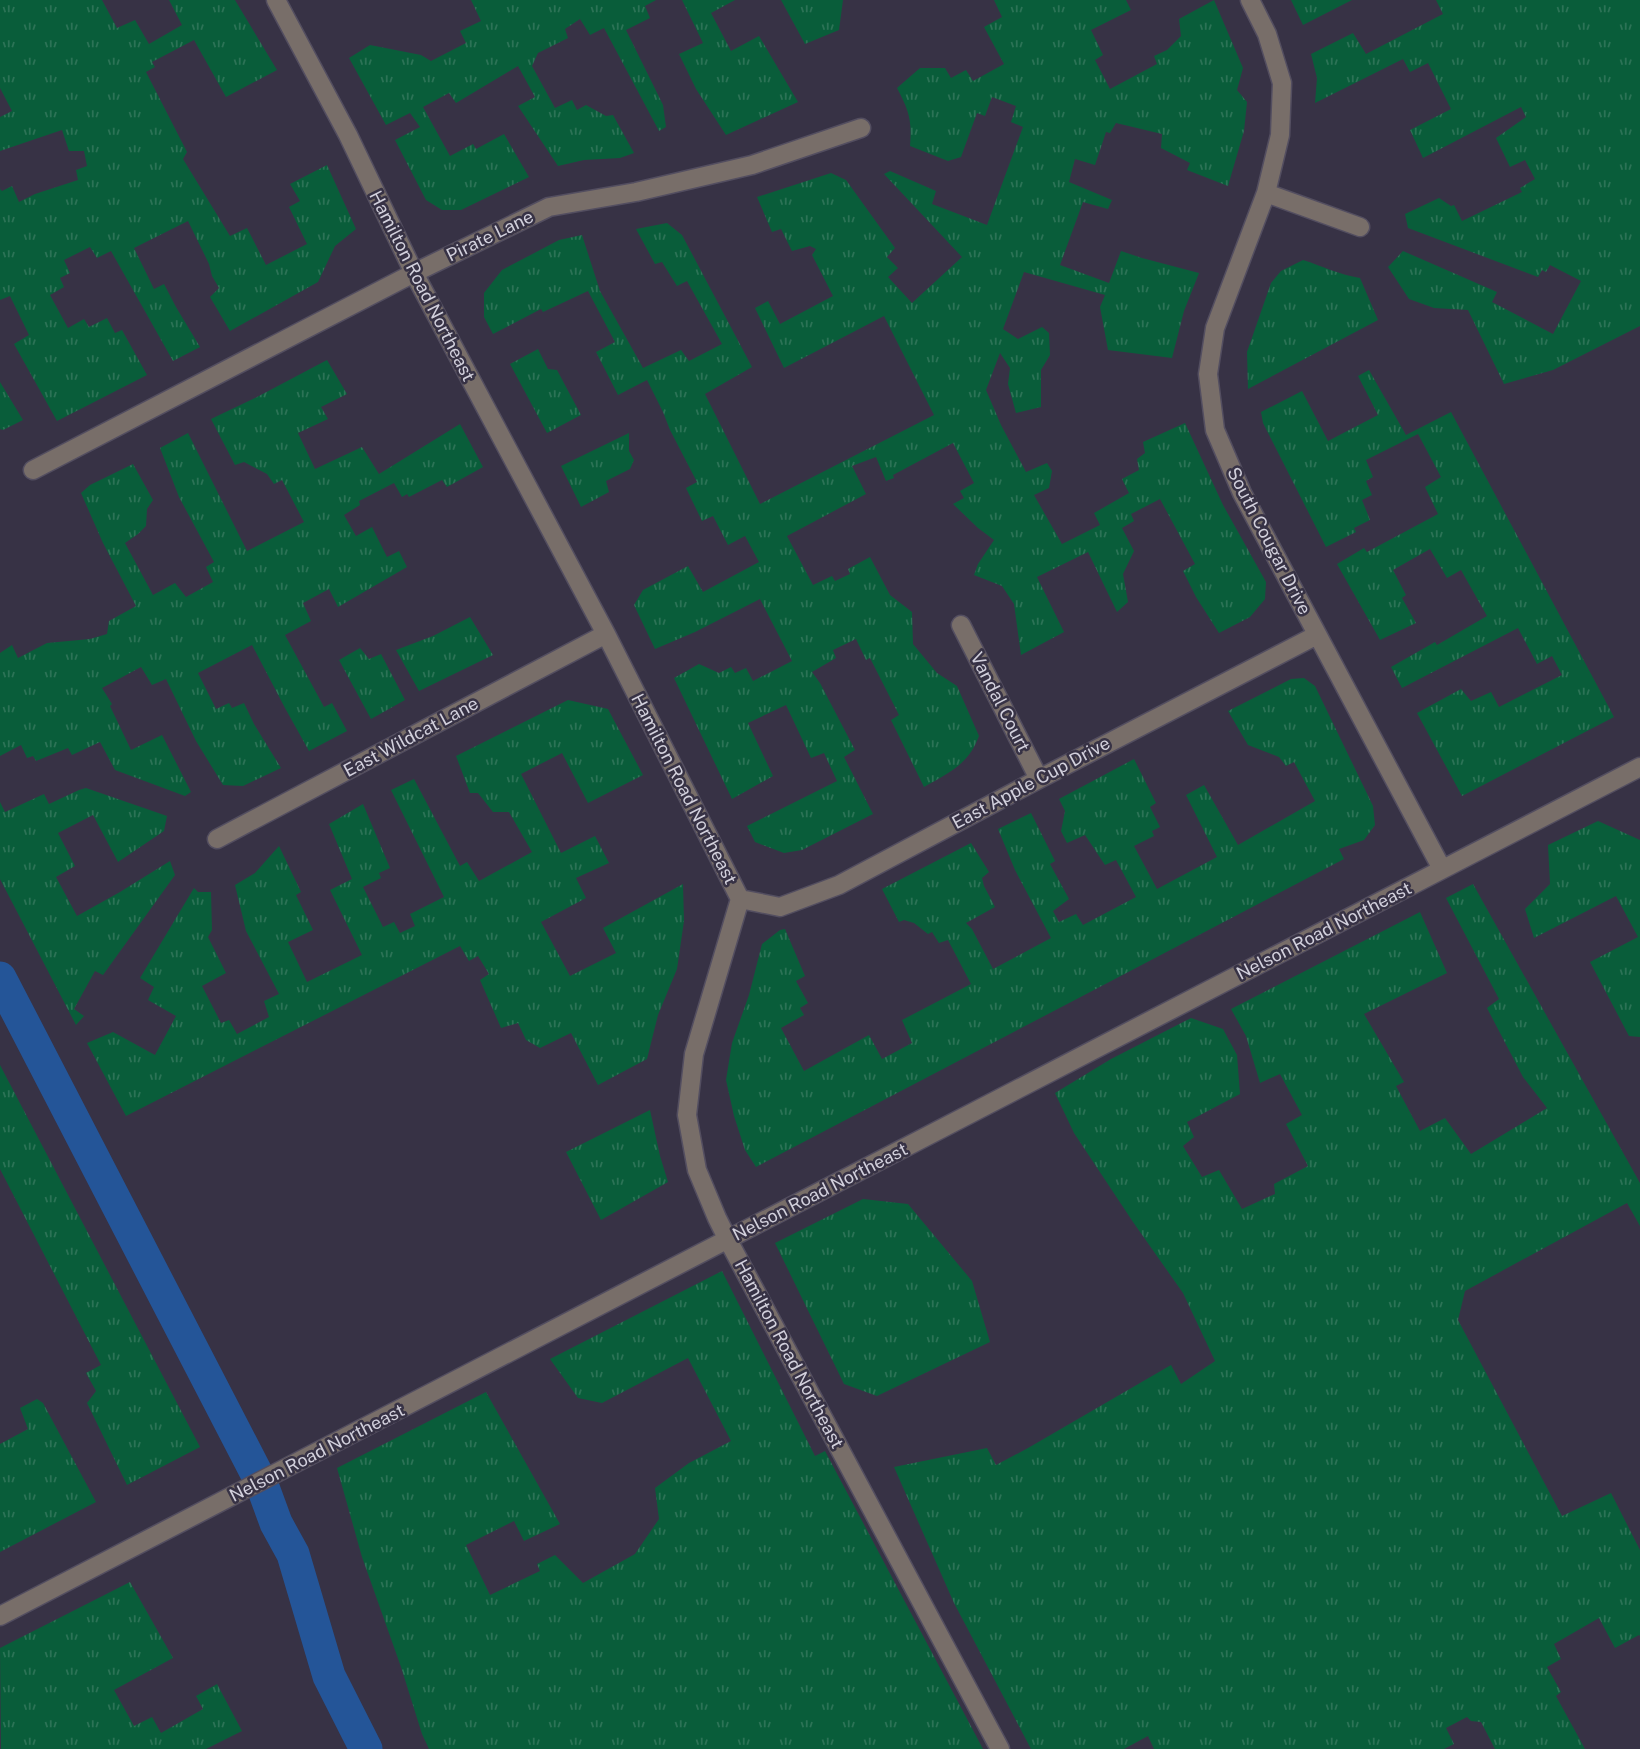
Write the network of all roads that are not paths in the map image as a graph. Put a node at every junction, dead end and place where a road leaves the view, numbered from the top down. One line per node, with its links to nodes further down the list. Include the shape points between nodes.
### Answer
1 (276, 0): 6 (street, Hamilton Road Northeast)
2 (1250, 0): 4 (street, South Cougar Drive, via 1282,83 1280,135)
3 (861, 128): 6 (street, Pirate Lane, via 752,165 549,208)
4 (1266, 193): 5 (street); 10 (street, South Cougar Drive, via 1215,328 1208,374 1215,430 1242,493)
5 (1360, 227)
6 (414, 273): 7 (street, Pirate Lane); 9 (street, Hamilton Road Northeast)
7 (33, 470)
8 (961, 625): 12 (street, Vandal Court)
9 (606, 634): 13 (street, East Wildcat Lane); 15 (street, Hamilton Road Northeast)
10 (1317, 635): 12 (street, East Apple Cup Drive); 14 (street, South Cougar Drive)
11 (1640, 767): 14 (street, Nelson Road Northeast)
12 (1039, 779): 15 (street, East Apple Cup Drive, via 839,885 780,907)
13 (217, 839)
14 (1442, 869): 16 (street, Nelson Road Northeast)
15 (740, 899): 16 (street, Hamilton Road Northeast, via 694,1054 687,1115 697,1170)
16 (728, 1240): 17 (street, Nelson Road Northeast); 18 (street, Hamilton Road Northeast)
17 (0, 1616)
18 (1000, 1749)

